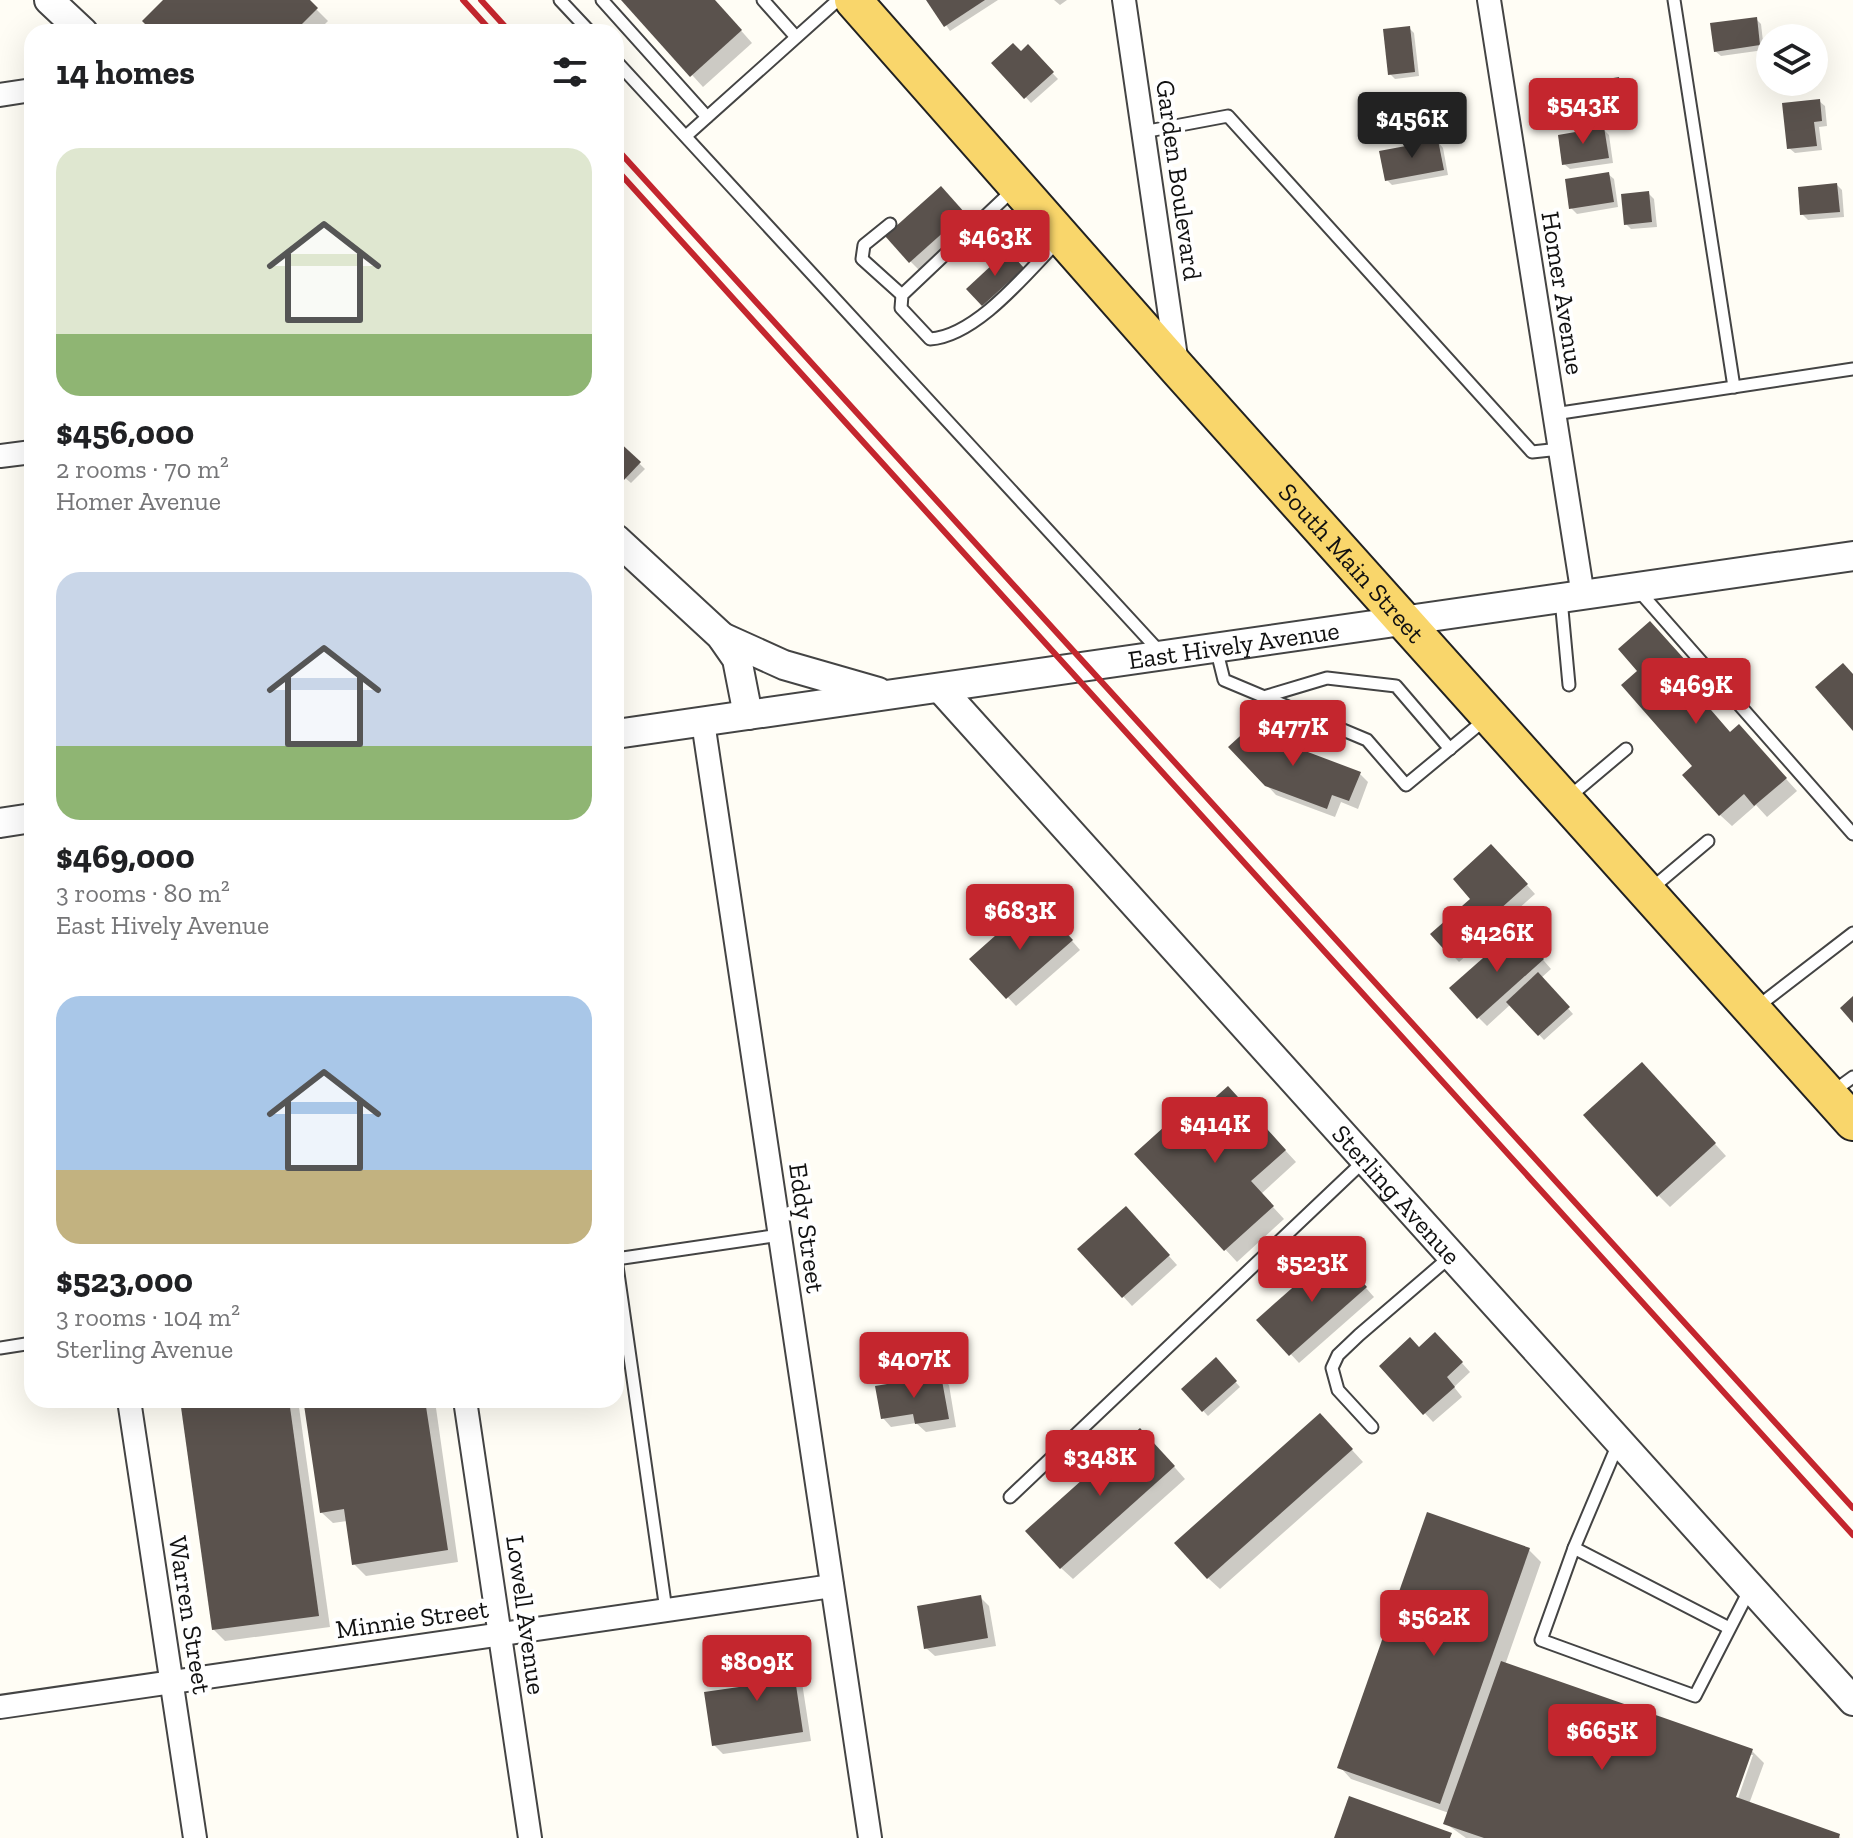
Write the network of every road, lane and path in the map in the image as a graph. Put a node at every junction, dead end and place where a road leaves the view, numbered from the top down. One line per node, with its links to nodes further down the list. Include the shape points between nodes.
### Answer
1 (49, 0): 10 (street)
2 (560, 0): 11 (lane)
3 (602, 0): 12 (lane)
4 (763, 0): 14 (lane)
5 (838, 0): 14 (lane)
6 (853, 0): 21 (main road, South Main Street)
7 (1124, 0): 19 (street, Garden Boulevard)
8 (1489, 0): 28 (street, Homer Avenue)
9 (1674, 0): 27 (lane)
10 (74, 24)
11 (582, 24)
12 (624, 24)
13 (624, 25): 18 (lane)
14 (796, 37): 18 (lane)
15 (624, 70): 20 (lane)
16 (24, 91): 17 (street)
17 (0, 95)
18 (707, 117): 20 (lane)
19 (1143, 132): 25 (street, Garden Boulevard); 29 (lane, via 1228,116 1532,452)
20 (686, 136): 39 (lane)
21 (1017, 186): 23 (main road, South Main Street); 24 (lane)
22 (890, 224): 24 (lane, via 864,245 862,259)
23 (1062, 237): 24 (lane, via 1020,281 948,338 930,339 918,331 901,308); 25 (main road, South Main Street)
24 (902, 295)
25 (1178, 369): 36 (main road, South Main Street)
26 (1853, 369): 27 (lane)
27 (1734, 387): 28 (lane)
28 (1554, 414): 29 (street, Homer Avenue)
29 (1560, 449): 35 (street, Homer Avenue)
30 (24, 453): 31 (street)
31 (0, 456)
32 (624, 546): 37 (street)
33 (1853, 556): 34 (street, East Hively Avenue)
34 (1636, 588): 35 (street, East Hively Avenue); 53 (lane)
35 (1572, 597): 36 (street, East Hively Avenue); 40 (lane)
36 (1404, 620): 38 (street, East Hively Avenue); 45 (main road, South Main Street)
37 (721, 636): 42 (street, via 784,665); 44 (street, via 737,659)
38 (1216, 648): 39 (street, East Hively Avenue); 43 (lane, via 1224,680)
39 (1163, 656): 41 (street, East Hively Avenue)
40 (1569, 685)
41 (940, 688): 42 (street, East Hively Avenue); 60 (street, Sterling Avenue)
42 (892, 695): 44 (street, East Hively Avenue)
43 (1267, 696): 48 (lane, via 1327,678 1396,686); 48 (lane, via 1367,740 1406,785)
44 (748, 715): 46 (street, East Hively Avenue)
45 (1490, 716): 48 (lane); 50 (main road, South Main Street)
46 (703, 722): 47 (street, East Hively Avenue); 61 (street, Eddy Street)
47 (624, 733)
48 (1450, 749)
49 (1626, 749): 50 (lane)
50 (1566, 800): 55 (main road, South Main Street)
51 (24, 819): 52 (street)
52 (0, 823)
53 (1853, 834)
54 (1708, 841): 55 (lane)
55 (1647, 892): 57 (main road, South Main Street)
56 (1853, 933): 57 (lane)
57 (1753, 1010): 58 (main road, South Main Street)
58 (1841, 1086): 59 (main road, South Main Street)
59 (1853, 1122)
60 (1365, 1160): 62 (street, Sterling Avenue); 71 (lane)
61 (780, 1235): 63 (lane); 73 (street, Eddy Street)
62 (1451, 1255): 69 (lane, via 1359,1335 1332,1368 1338,1390); 70 (street, Sterling Avenue)
63 (624, 1258)
64 (624, 1315): 75 (lane)
65 (24, 1344): 66 (lane)
66 (0, 1348)
67 (130, 1408): 78 (street, Warren Street)
68 (466, 1408): 77 (street, Lowell Avenue)
69 (1372, 1427)
70 (1619, 1443): 72 (lane); 74 (street, Sterling Avenue)
71 (1010, 1497)
72 (1574, 1548): 76 (lane); 76 (lane, via 1541,1640 1695,1696)
73 (832, 1586): 75 (street, Minnie Street); 83 (street, Eddy Street)
74 (1750, 1587): 76 (lane); 79 (street, Sterling Avenue)
75 (666, 1610): 77 (street, Minnie Street)
76 (1729, 1628)
77 (500, 1634): 78 (street, Minnie Street); 82 (street, Lowell Avenue)
78 (171, 1682): 80 (street, Minnie Street); 81 (street, Warren Street)
79 (1853, 1701)
80 (0, 1707)
81 (195, 1838)
82 (530, 1838)
83 (870, 1838)

